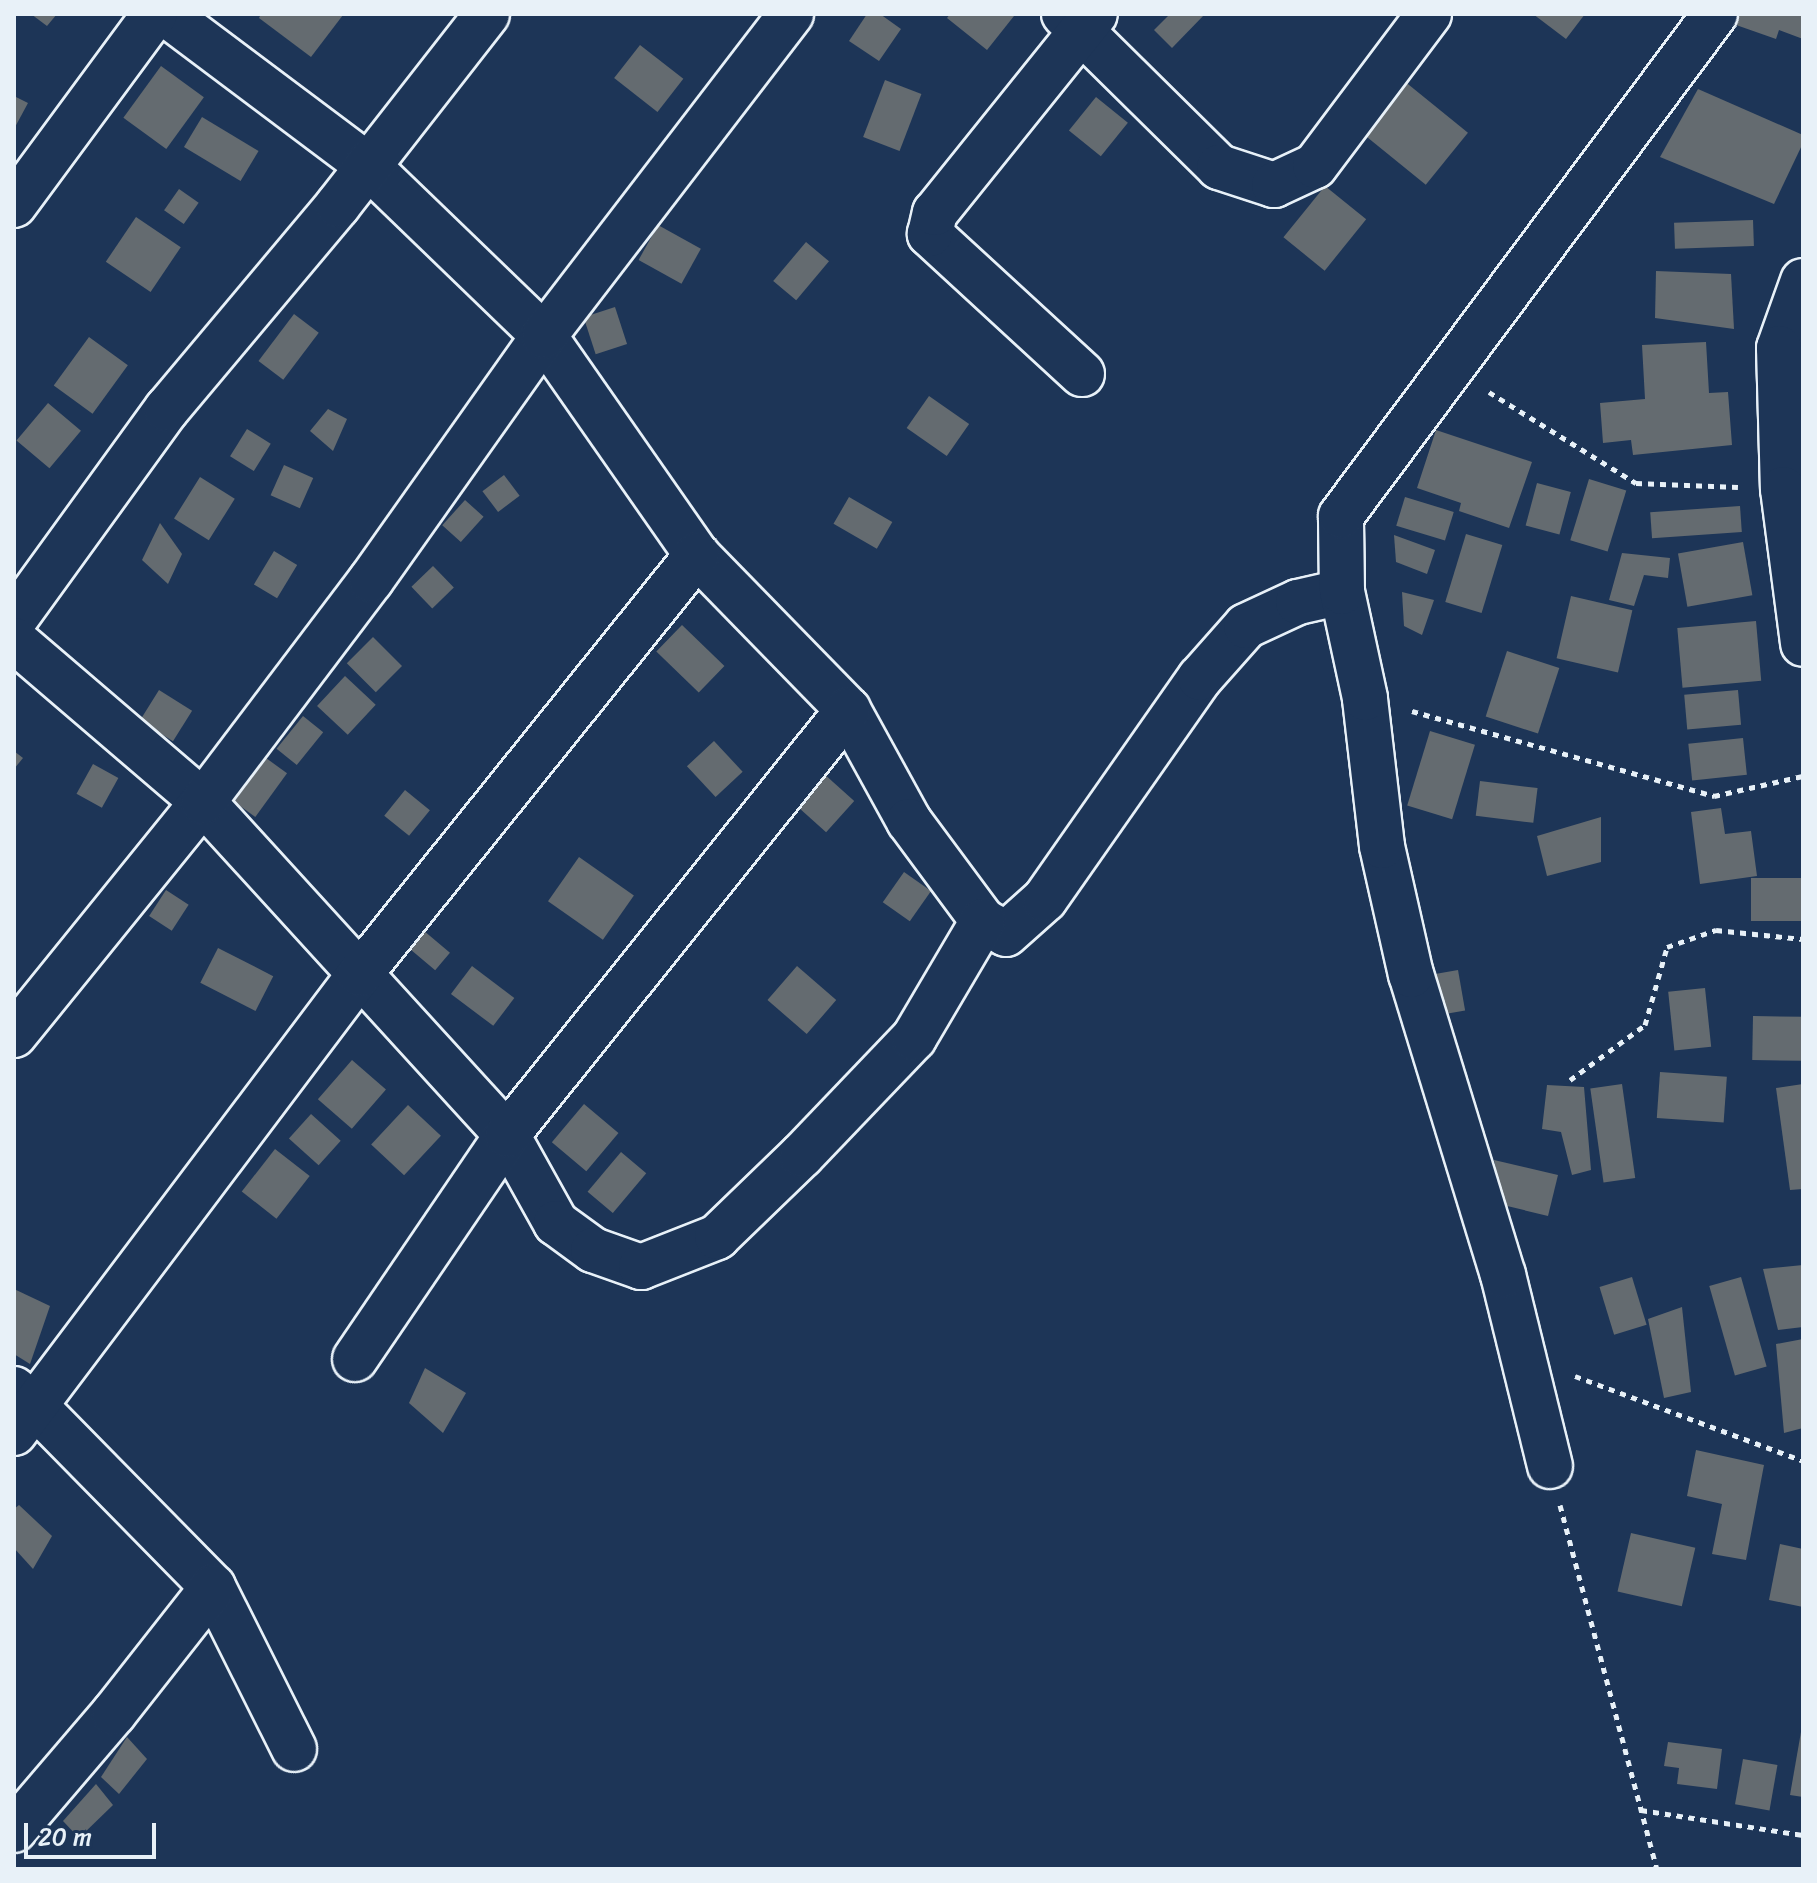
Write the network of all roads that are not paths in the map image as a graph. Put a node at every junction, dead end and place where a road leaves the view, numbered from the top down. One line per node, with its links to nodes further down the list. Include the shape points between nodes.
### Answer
1 (155, 14): 9 (street)
2 (166, 14): 8 (street)
3 (487, 14): 8 (street)
4 (791, 14): 11 (street)
5 (1429, 14): 7 (street, via 1315,166 1274,185 1219,167)
6 (1715, 14): 15 (street, via 1341,516)
7 (1081, 19): 13 (street, via 935,213 930,234)
8 (367, 165): 11 (street); 16 (street, via 167,409)
9 (14, 205)
10 (1803, 281): 12 (street)
11 (544, 336): 14 (street); 20 (street, via 371,580)
12 (1791, 351): 18 (street, via 1783,489)
13 (1082, 374)
14 (697, 555): 19 (street); 22 (street)
15 (1342, 592): 21 (street, via 1298,602 1246,626 1200,678 1045,899 1006,934); 27 (street, via 1365,698 1382,846 1411,975 1503,1275)
16 (14, 620)
17 (14, 640): 20 (street)
18 (1803, 644)
19 (848, 710): 21 (street, via 909,821); 24 (street)
20 (203, 802): 22 (street); 23 (street)
21 (983, 921): 24 (street, via 914,1038 717,1237 641,1267 593,1250 556,1223)
22 (360, 974): 24 (street); 26 (street)
23 (14, 1035)
24 (507, 1135): 25 (street)
25 (355, 1359)
26 (22, 1410): 28 (street)
27 (1550, 1466)
28 (213, 1587): 29 (street); 30 (street)
29 (294, 1749)
30 (14, 1830)

